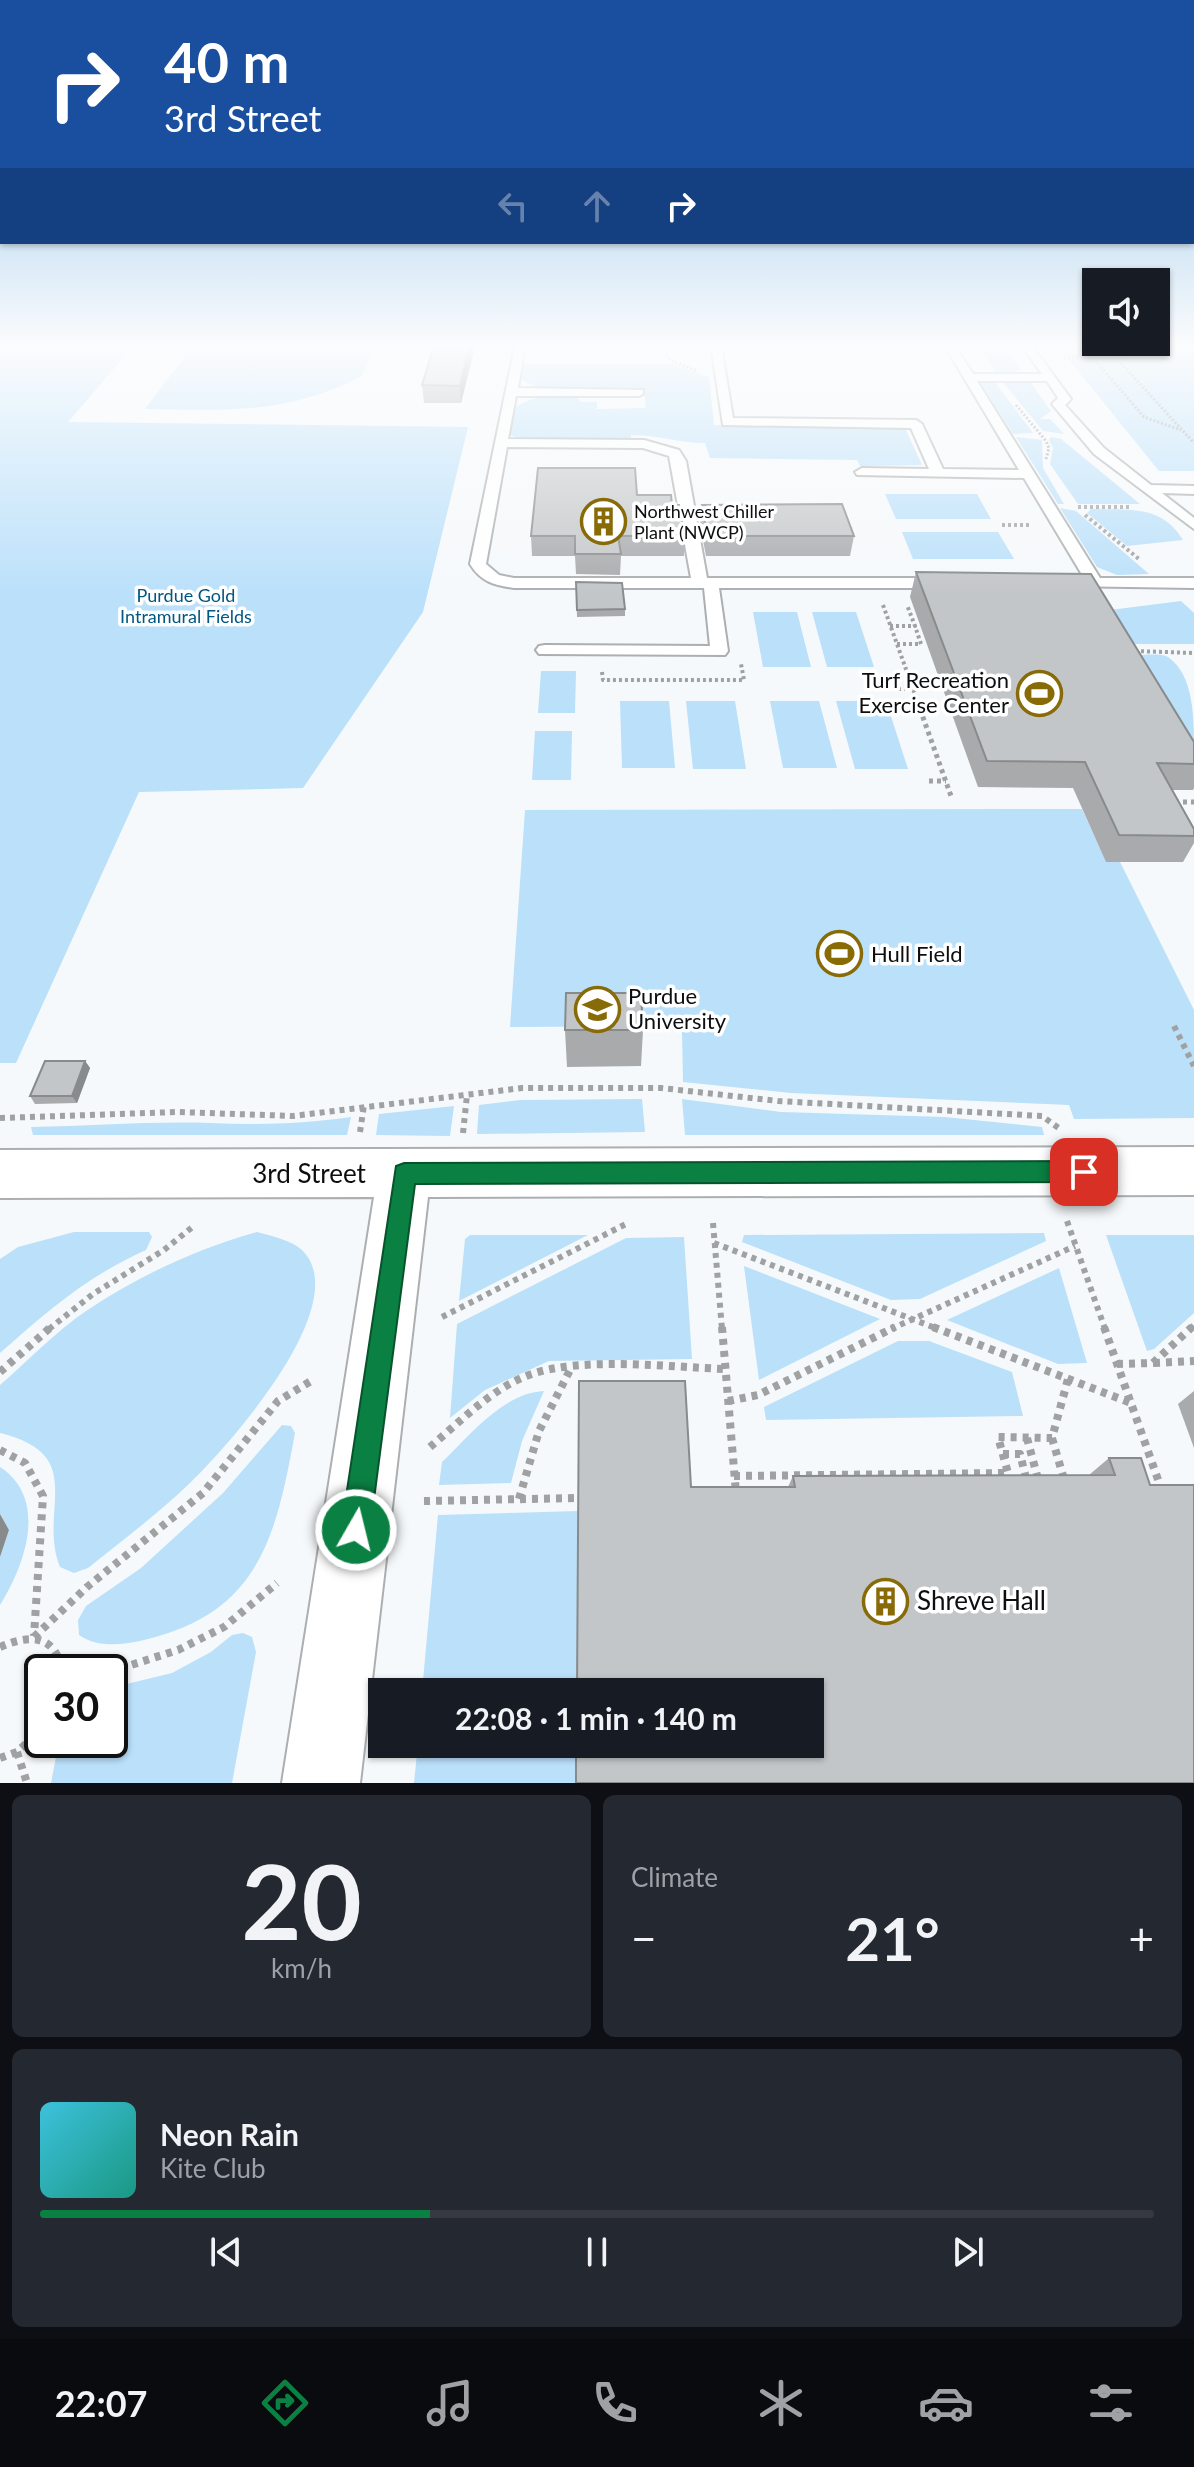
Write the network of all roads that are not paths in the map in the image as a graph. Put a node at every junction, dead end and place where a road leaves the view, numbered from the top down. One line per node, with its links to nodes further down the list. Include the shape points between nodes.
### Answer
1 (504, 429): 5 (lane)
2 (918, 429): 7 (lane)
3 (1001, 429): 8 (lane)
4 (1078, 429): 9 (lane)
5 (501, 443): 16 (lane, via 644,444 674,453); 16 (lane, via 478,564 483,574 514,583)
6 (862, 472): 7 (lane)
7 (938, 473): 8 (lane)
8 (1028, 474): 14 (lane)
9 (1150, 489): 10 (lane); 11 (lane)
10 (1194, 490)
11 (1194, 525)
12 (957, 583): 16 (lane)
13 (1049, 583): 14 (lane)
14 (1095, 583): 15 (lane)
15 (1194, 583)
16 (705, 584): 17 (lane, via 719,651)
17 (545, 650)
18 (382, 1154): 19 (street, 3rd Street); 20 (street, 3rd Street); 21 (street)
19 (1194, 1171)
20 (0, 1174)
21 (321, 1783)

